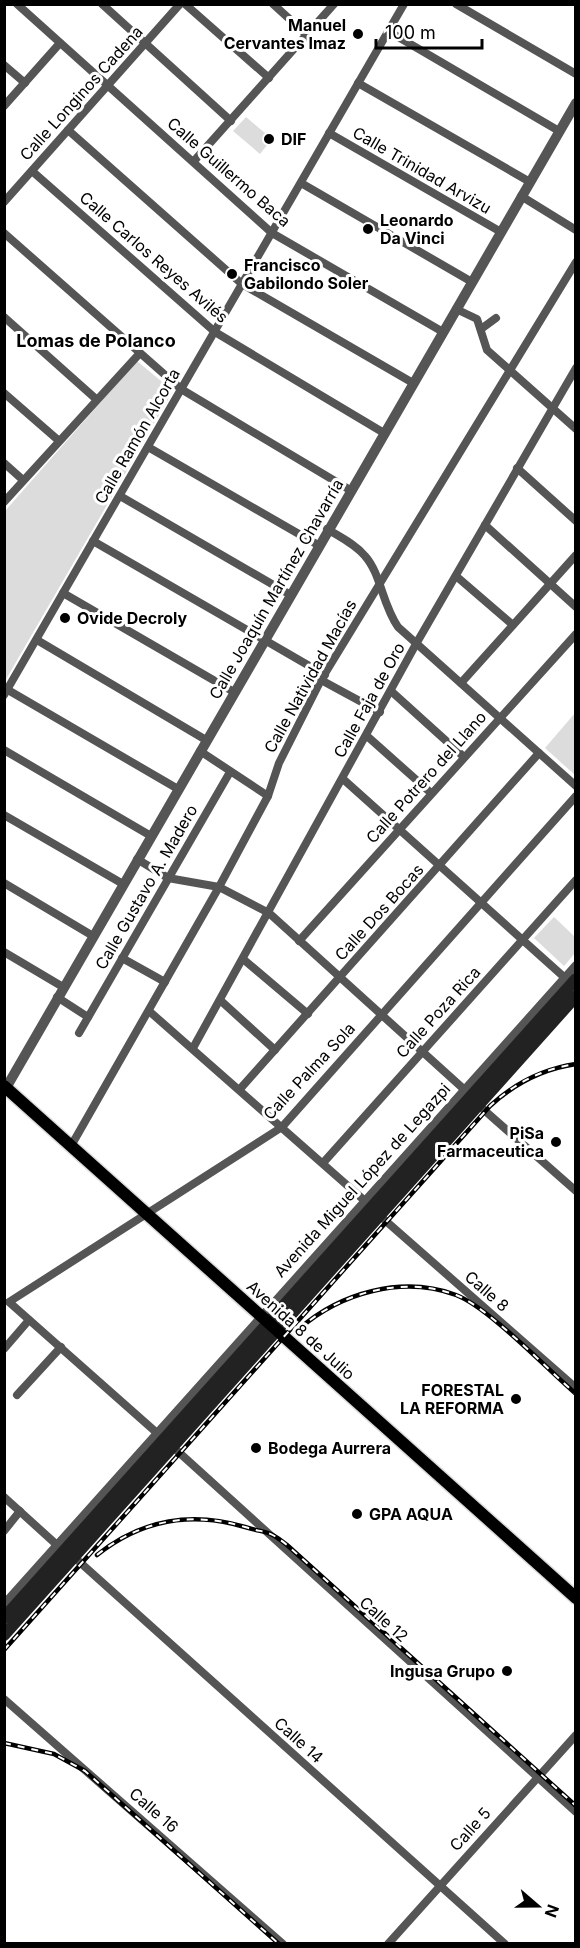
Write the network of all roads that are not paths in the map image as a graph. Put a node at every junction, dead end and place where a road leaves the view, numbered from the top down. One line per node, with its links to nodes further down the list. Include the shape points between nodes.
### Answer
1 (17, 4): 10 (street, Calle Guillermo Baca)
2 (102, 4): 11 (street)
3 (183, 4): 11 (street, Calle Longinos Cadena); 14 (street)
4 (273, 4): 9 (street)
5 (334, 4): 9 (street)
6 (404, 4): 8 (street, Calle Ramón Alcorta)
7 (456, 4): 13 (street)
8 (388, 31): 16 (street, Calle Ramón Alcorta); 22 (street)
9 (307, 35): 14 (street)
10 (60, 43): 15 (street); 17 (street, Calle Guillermo Baca)
11 (145, 44): 17 (street, Calle Longinos Cadena); 20 (street)
12 (4, 65): 15 (street)
13 (576, 74)
14 (268, 78): 20 (street)
15 (25, 83): 19 (street)
16 (358, 83): 23 (street, Calle Ramón Alcorta); 26 (street)
17 (108, 86): 21 (street, Calle Longinos Cadena); 24 (street, Calle Guillermo Baca)
18 (576, 103): 22 (street, Calle Joaquín Martínez Chavarría)
19 (4, 106)
20 (231, 121): 24 (street)
21 (68, 130): 25 (street, Calle Longinos Cadena); 36 (street)
22 (559, 131): 26 (street, Calle Joaquín Martínez Chavarría)
23 (329, 133): 27 (street, Calle Ramón Alcorta); 31 (street, Calle Trinidad Arvizu)
24 (194, 162): 33 (street, Calle Guillermo Baca)
25 (32, 171): 29 (street, Calle Longinos Cadena); 41 (street, Calle Carlos Reyes Avilés)
26 (530, 182): 28 (street, Calle Joaquín Martínez Chavarría)
27 (301, 183): 33 (street, Calle Ramón Alcorta); 35 (street)
28 (521, 196): 30 (street); 31 (street, Calle Joaquín Martínez Chavarría)
29 (4, 202)
30 (576, 230)
31 (501, 232): 35 (street, Calle Joaquín Martínez Chavarría)
32 (4, 233): 43 (street)
33 (272, 233): 36 (street, Calle Ramón Alcorta); 42 (street, Calle Guillermo Baca)
34 (576, 262): 45 (street, Calle Natividad Macías)
35 (472, 282): 37 (street, Calle Joaquín Martínez Chavarría)
36 (242, 284): 41 (street, Calle Ramón Alcorta); 46 (street)
37 (456, 309): 40 (street, via 477,319); 42 (street, Calle Joaquín Martínez Chavarría)
38 (4, 317): 49 (street)
39 (496, 318): 40 (street)
40 (481, 329): 45 (street, via 484,345)
41 (215, 332): 47 (street, Calle Ramón Alcorta); 52 (street, Calle Carlos Reyes Avilés)
42 (443, 332): 46 (street, Calle Joaquín Martínez Chavarría)
43 (140, 353): 47 (street); 49 (street)
44 (576, 368): 50 (street, Calle Faja de Oro)
45 (510, 369): 50 (street); 68 (street, Calle Natividad Macías)
46 (413, 383): 52 (street, Calle Joaquín Martínez Chavarría)
47 (181, 389): 54 (street, Calle Ramón Alcorta); 58 (street)
48 (4, 393): 53 (street)
49 (96, 399): 53 (street)
50 (552, 407): 51 (street); 56 (street, Calle Faja de Oro)
51 (576, 429)
52 (384, 433): 58 (street, Calle Joaquín Martínez Chavarría)
53 (58, 440): 57 (street)
54 (148, 447): 59 (street, Calle Ramón Alcorta); 65 (street)
55 (4, 464): 57 (street)
56 (517, 468): 61 (street); 62 (street, Calle Faja de Oro)
57 (23, 480): 60 (street)
58 (350, 490): 63 (street, Calle Joaquín Martínez Chavarría)
59 (120, 496): 64 (street, Calle Ramón Alcorta); 71 (street)
60 (4, 502)
61 (576, 521)
62 (485, 525): 67 (street, Calle Faja de Oro); 69 (street)
63 (327, 529): 65 (street, Calle Joaquín Martínez Chavarría); 68 (street, via 366,556)
64 (93, 541): 70 (street, Calle Ramón Alcorta); 76 (street)
65 (318, 544): 71 (street, Calle Joaquín Martínez Chavarría)
66 (576, 555): 69 (street)
67 (456, 576): 73 (street); 77 (street, Calle Faja de Oro)
68 (378, 583): 77 (street, via 388,612); 78 (street, Calle Natividad Macías)
69 (550, 583): 72 (street); 73 (street)
70 (63, 593): 75 (street, Calle Ramón Alcorta); 82 (street)
71 (289, 594): 76 (street, Calle Joaquín Martínez Chavarría)
72 (576, 607)
73 (513, 625): 79 (street)
74 (576, 634): 84 (street, Calle Potrero del Llano)
75 (37, 640): 81 (street, Calle Ramón Alcorta); 86 (street)
76 (263, 640): 78 (street); 82 (street, Calle Joaquín Martínez Chavarría)
77 (416, 644): 79 (street); 80 (street, Calle Faja de Oro)
78 (323, 677): 83 (street); 96 (street, Calle Natividad Macías, via 279,763)
79 (461, 683): 84 (street)
80 (391, 691): 83 (street, Calle Faja de Oro); 90 (street)
81 (6, 692): 94 (street)
82 (234, 692): 86 (street, Calle Joaquín Martínez Chavarría)
83 (380, 712): 85 (street, Calle Faja de Oro)
84 (499, 718): 89 (street); 90 (street, Calle Potrero del Llano)
85 (367, 736): 92 (street, Calle Faja de Oro); 95 (street)
86 (206, 740): 88 (street, Calle Joaquín Martínez Chavarría)
87 (4, 750): 100 (street)
88 (200, 751): 91 (street); 94 (street, Calle Joaquín Martínez Chavarría)
89 (539, 753): 93 (street); 102 (street, Calle Dos Bocas)
90 (464, 757): 95 (street, Calle Potrero del Llano)
91 (230, 772): 96 (street); 103 (street, Calle Gustavo A. Madero)
92 (343, 779): 99 (street); 109 (street, Calle Faja de Oro)
93 (576, 786)
94 (178, 789): 100 (street, Calle Joaquín Martínez Chavarría)
95 (431, 794): 99 (street, Calle Potrero del Llano)
96 (267, 796): 107 (street, Calle Natividad Macías)
97 (576, 796): 108 (street, Calle Palma Sola)
98 (4, 815): 106 (street)
99 (399, 830): 102 (street); 112 (street, Calle Potrero del Llano)
100 (151, 836): 101 (street, Calle Joaquín Martínez Chavarría)
101 (137, 859): 103 (street); 106 (street, Calle Joaquín Martínez Chavarría)
102 (439, 866): 108 (street); 117 (street, Calle Dos Bocas)
103 (168, 878): 107 (street); 114 (street, Calle Gustavo A. Madero)
104 (576, 880): 111 (street, Calle Poza Rica)
105 (4, 883): 110 (street)
106 (123, 884): 110 (street, Calle Joaquín Martínez Chavarría)
107 (219, 887): 109 (street); 119 (street, Calle Natividad Macías)
108 (481, 902): 111 (street); 126 (street, Calle Palma Sola)
109 (269, 913): 112 (street); 115 (street, Calle Faja de Oro)
110 (93, 936): 120 (street, Calle Joaquín Martínez Chavarría)
111 (522, 940): 118 (street); 131 (street, Calle Poza Rica)
112 (299, 941): 117 (street)
113 (4, 952): 120 (street)
114 (122, 958): 119 (street); 127 (street, Calle Gustavo A. Madero)
115 (243, 959): 123 (street, Calle Faja de Oro); 125 (street)
116 (576, 965): 118 (street, Avenida Miguel López de Legazpi)
117 (340, 978): 125 (street, Calle Dos Bocas); 126 (street)
118 (570, 978): 134 (main road, Avenida Miguel López de Legazpi)
119 (165, 982): 124 (street, Calle Natividad Macías)
120 (63, 987): 122 (street, Calle Joaquín Martínez Chavarría)
121 (576, 996): 134 (main road, Avenida Miguel López de Legazpi)
122 (57, 998): 127 (street); 132 (street, Calle Joaquín Martínez Chavarría)
123 (220, 1000): 129 (street, Calle Faja de Oro); 130 (street)
124 (149, 1011): 129 (street); 136 (street, Calle Natividad Macías)
125 (308, 1014): 130 (street, Calle Dos Bocas)
126 (381, 1014): 131 (street); 135 (street, Calle Palma Sola)
127 (88, 1017): 128 (street, Calle Gustavo A. Madero)
128 (79, 1033)
129 (193, 1048): 133 (street)
130 (275, 1050): 133 (street, Calle Dos Bocas)
131 (422, 1052): 134 (street); 137 (street, Calle Poza Rica)
132 (5, 1088): 136 (main road, Avenida 8 de Julio)
133 (240, 1089): 135 (street)
134 (471, 1097): 138 (street); 139 (main road, Avenida Miguel López de Legazpi); 140 (street, Avenida Miguel López de Legazpi)
135 (282, 1127): 137 (street); 141 (street, Calle Palma Sola)
136 (71, 1146): 141 (main road, Avenida 8 de Julio)
137 (323, 1163): 140 (street)
138 (576, 1191)
139 (393, 1192): 142 (main road, Avenida Miguel López de Legazpi); 144 (main road, Avenida Miguel López de Legazpi)
140 (364, 1201): 144 (street, Avenida Miguel López de Legazpi)
141 (146, 1214): 143 (street, Calle Palma Sola, via 9,1302); 144 (main road, Avenida 8 de Julio)
142 (379, 1215): 144 (main road, Avenida Miguel López de Legazpi); 147 (street, Calle 8)
143 (30, 1320): 145 (street); 146 (street)
144 (269, 1323): 149 (street, Avenida Miguel López de Legazpi); 150 (main road, Avenida Miguel López de Legazpi); 156 (main road, Avenida 8 de Julio); 158 (main road, Avenida Miguel López de Legazpi)
145 (61, 1347): 148 (street); 149 (street)
146 (4, 1349)
147 (576, 1388)
148 (17, 1395)
149 (157, 1433): 154 (street, Avenida Miguel López de Legazpi)
150 (173, 1447): 155 (main road, Avenida Miguel López de Legazpi); 162 (street, Calle 12)
151 (4, 1497): 152 (street)
152 (20, 1511): 153 (street); 154 (street)
153 (4, 1531)
154 (57, 1545): 157 (street, Avenida Miguel López de Legazpi)
155 (74, 1557): 159 (main road, Avenida Miguel López de Legazpi); 164 (street, Calle 14)
156 (576, 1598)
157 (4, 1604)
158 (4, 1618)
159 (4, 1635)
160 (4, 1699): 165 (street, Calle 16)
161 (576, 1735): 162 (street, Calle 5)
162 (537, 1778): 163 (street, Calle 12); 164 (street, Calle 5)
163 (576, 1812)
164 (439, 1885): 166 (street, Calle 5); 167 (street, Calle 14)
165 (283, 1944)
166 (388, 1944)
167 (505, 1944)

